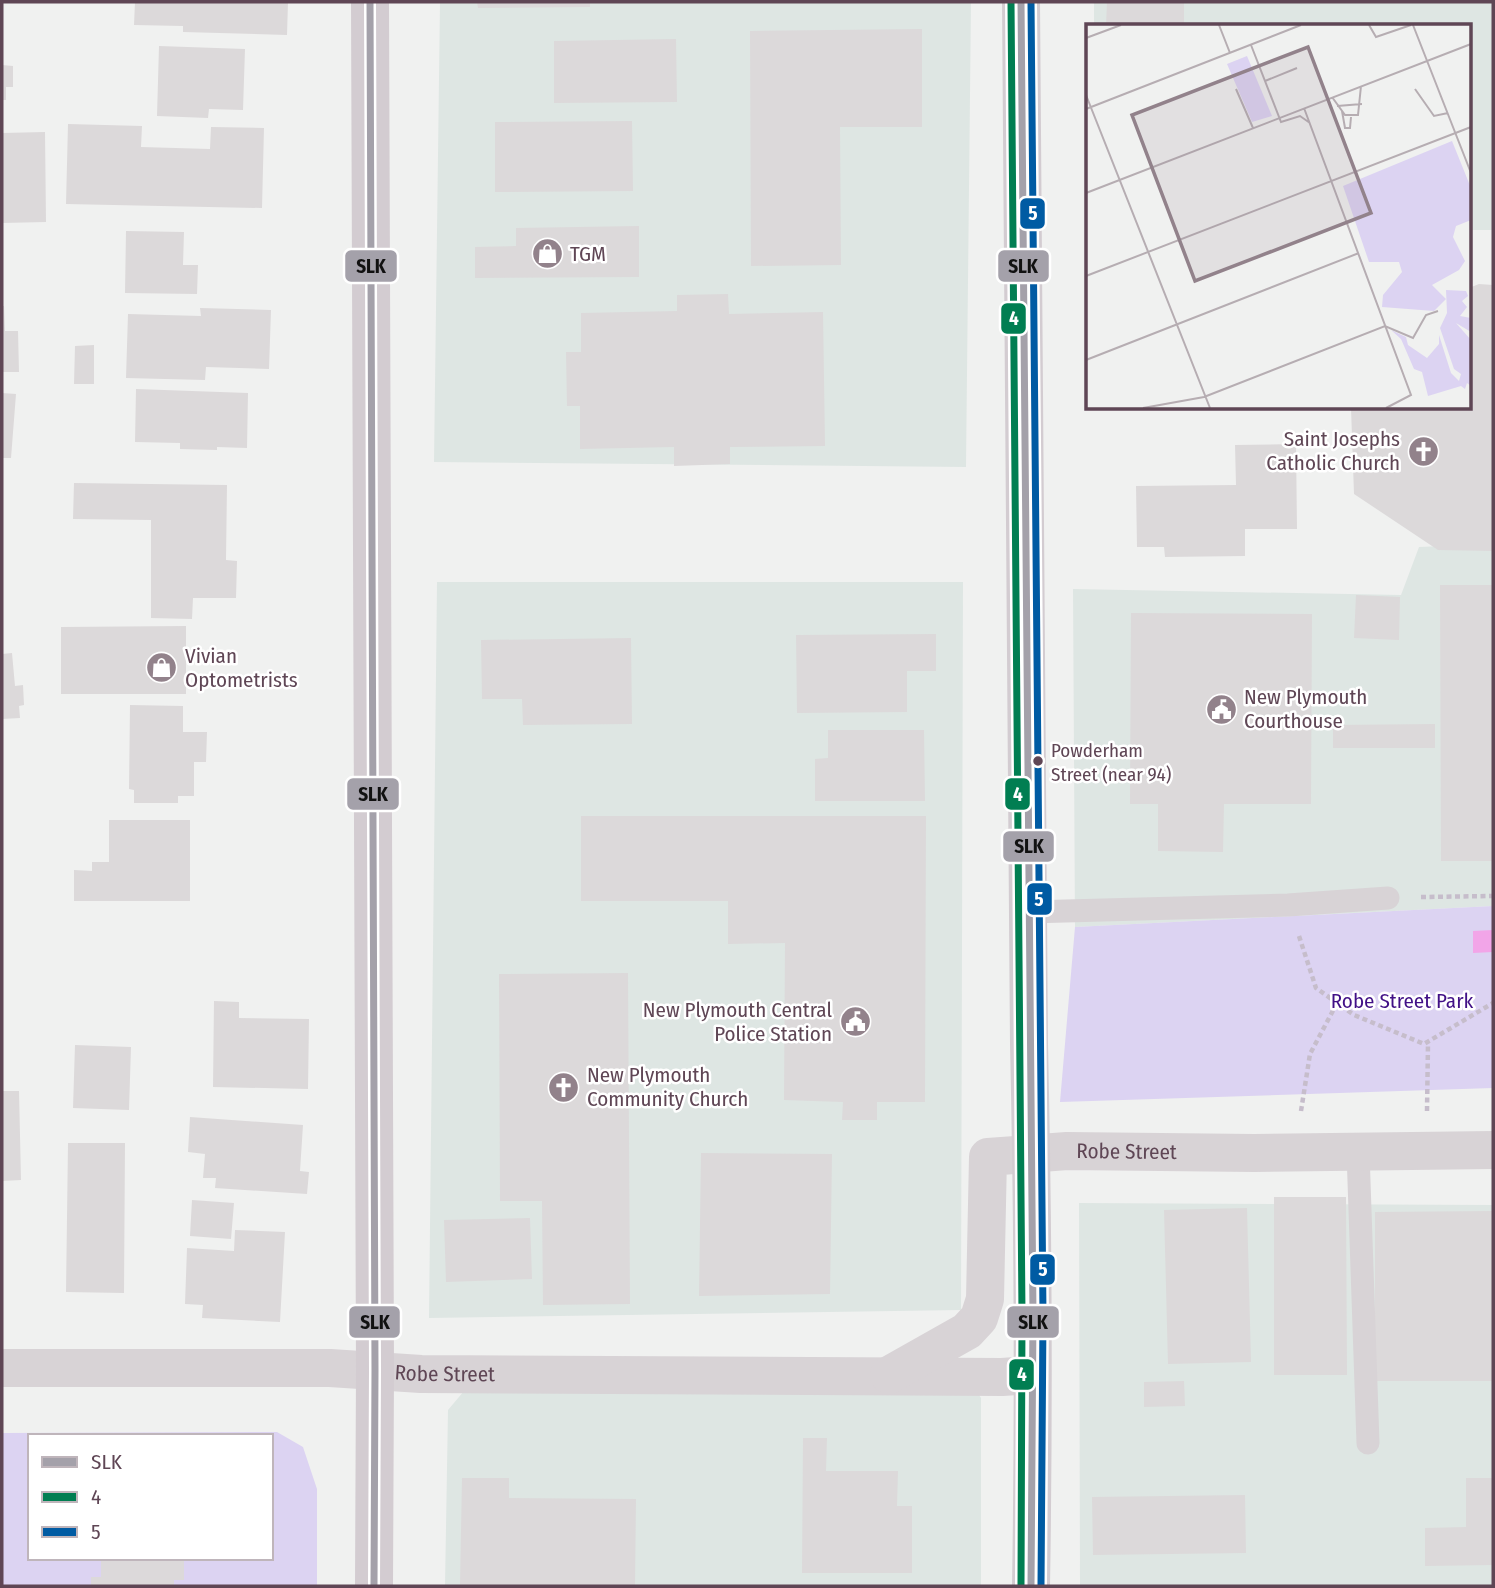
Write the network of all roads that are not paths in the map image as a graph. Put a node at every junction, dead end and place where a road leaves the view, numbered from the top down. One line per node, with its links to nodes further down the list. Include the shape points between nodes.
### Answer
1 (370, 2): 9 (main road)
2 (1021, 2): 4 (main road)
3 (1388, 898): 4 (lane)
4 (1028, 912): 7 (main road)
5 (1493, 1150): 6 (street, Robe Street)
6 (1358, 1152): 7 (street, Robe Street); 12 (lane)
7 (1031, 1153): 10 (street, Robe Street, via 988,1157 985,1299 979,1318 967,1331); 11 (main road)
8 (2, 1368): 9 (street, Robe Street)
9 (375, 1370): 10 (street, Robe Street); 13 (main road)
10 (887, 1376): 11 (street, Robe Street)
11 (1031, 1376): 14 (main road)
12 (1368, 1443)
13 (374, 1586)
14 (1031, 1586)

